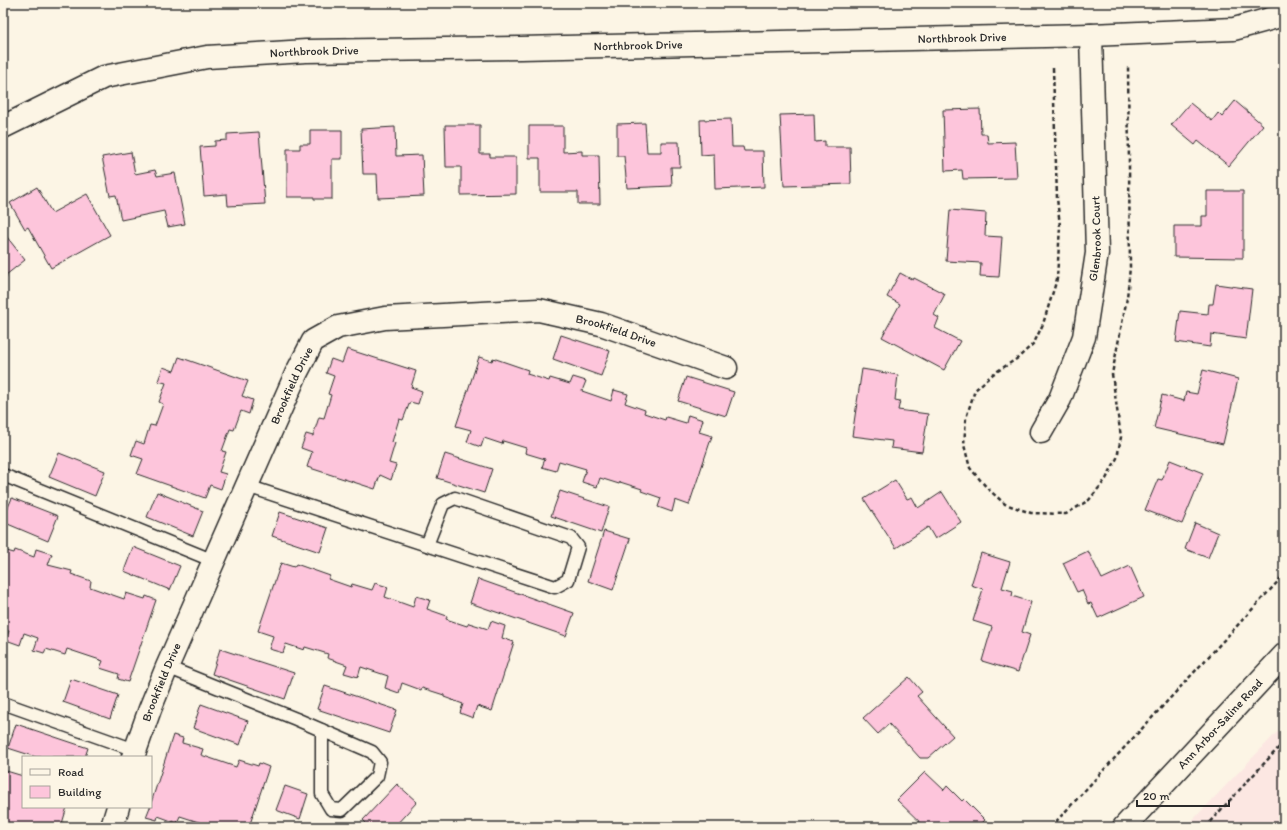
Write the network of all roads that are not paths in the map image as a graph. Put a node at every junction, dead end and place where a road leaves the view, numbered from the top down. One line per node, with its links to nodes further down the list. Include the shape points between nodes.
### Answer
1 (1284, 15): 2 (street, Northbrook Drive, via 1234,29)
2 (1091, 35): 3 (street, Northbrook Drive, via 306,51 206,56 104,77); 5 (street, Glenbrook Court, via 1097,253 1084,337 1060,399)
3 (3, 127)
4 (726, 368): 7 (street, Brookfield Drive, via 601,324 539,310 385,318 338,327 313,341)
5 (1041, 432)
6 (3, 475): 9 (lane)
7 (247, 486): 8 (lane); 9 (street, Brookfield Drive)
8 (426, 545): 8 (lane, via 554,587 568,580 578,547 571,538 455,498 443,504)
9 (214, 561): 11 (street, Brookfield Drive)
10 (1284, 655): 17 (street, Ann Arbor-Saline Road)
11 (167, 667): 13 (lane); 14 (street, Brookfield Drive)
12 (3, 703): 14 (lane)
13 (322, 730): 13 (lane, via 372,752 380,762 377,776 342,810 331,809 322,794)
14 (134, 754)
15 (118, 808): 16 (street)
16 (112, 827)
17 (1124, 827)

